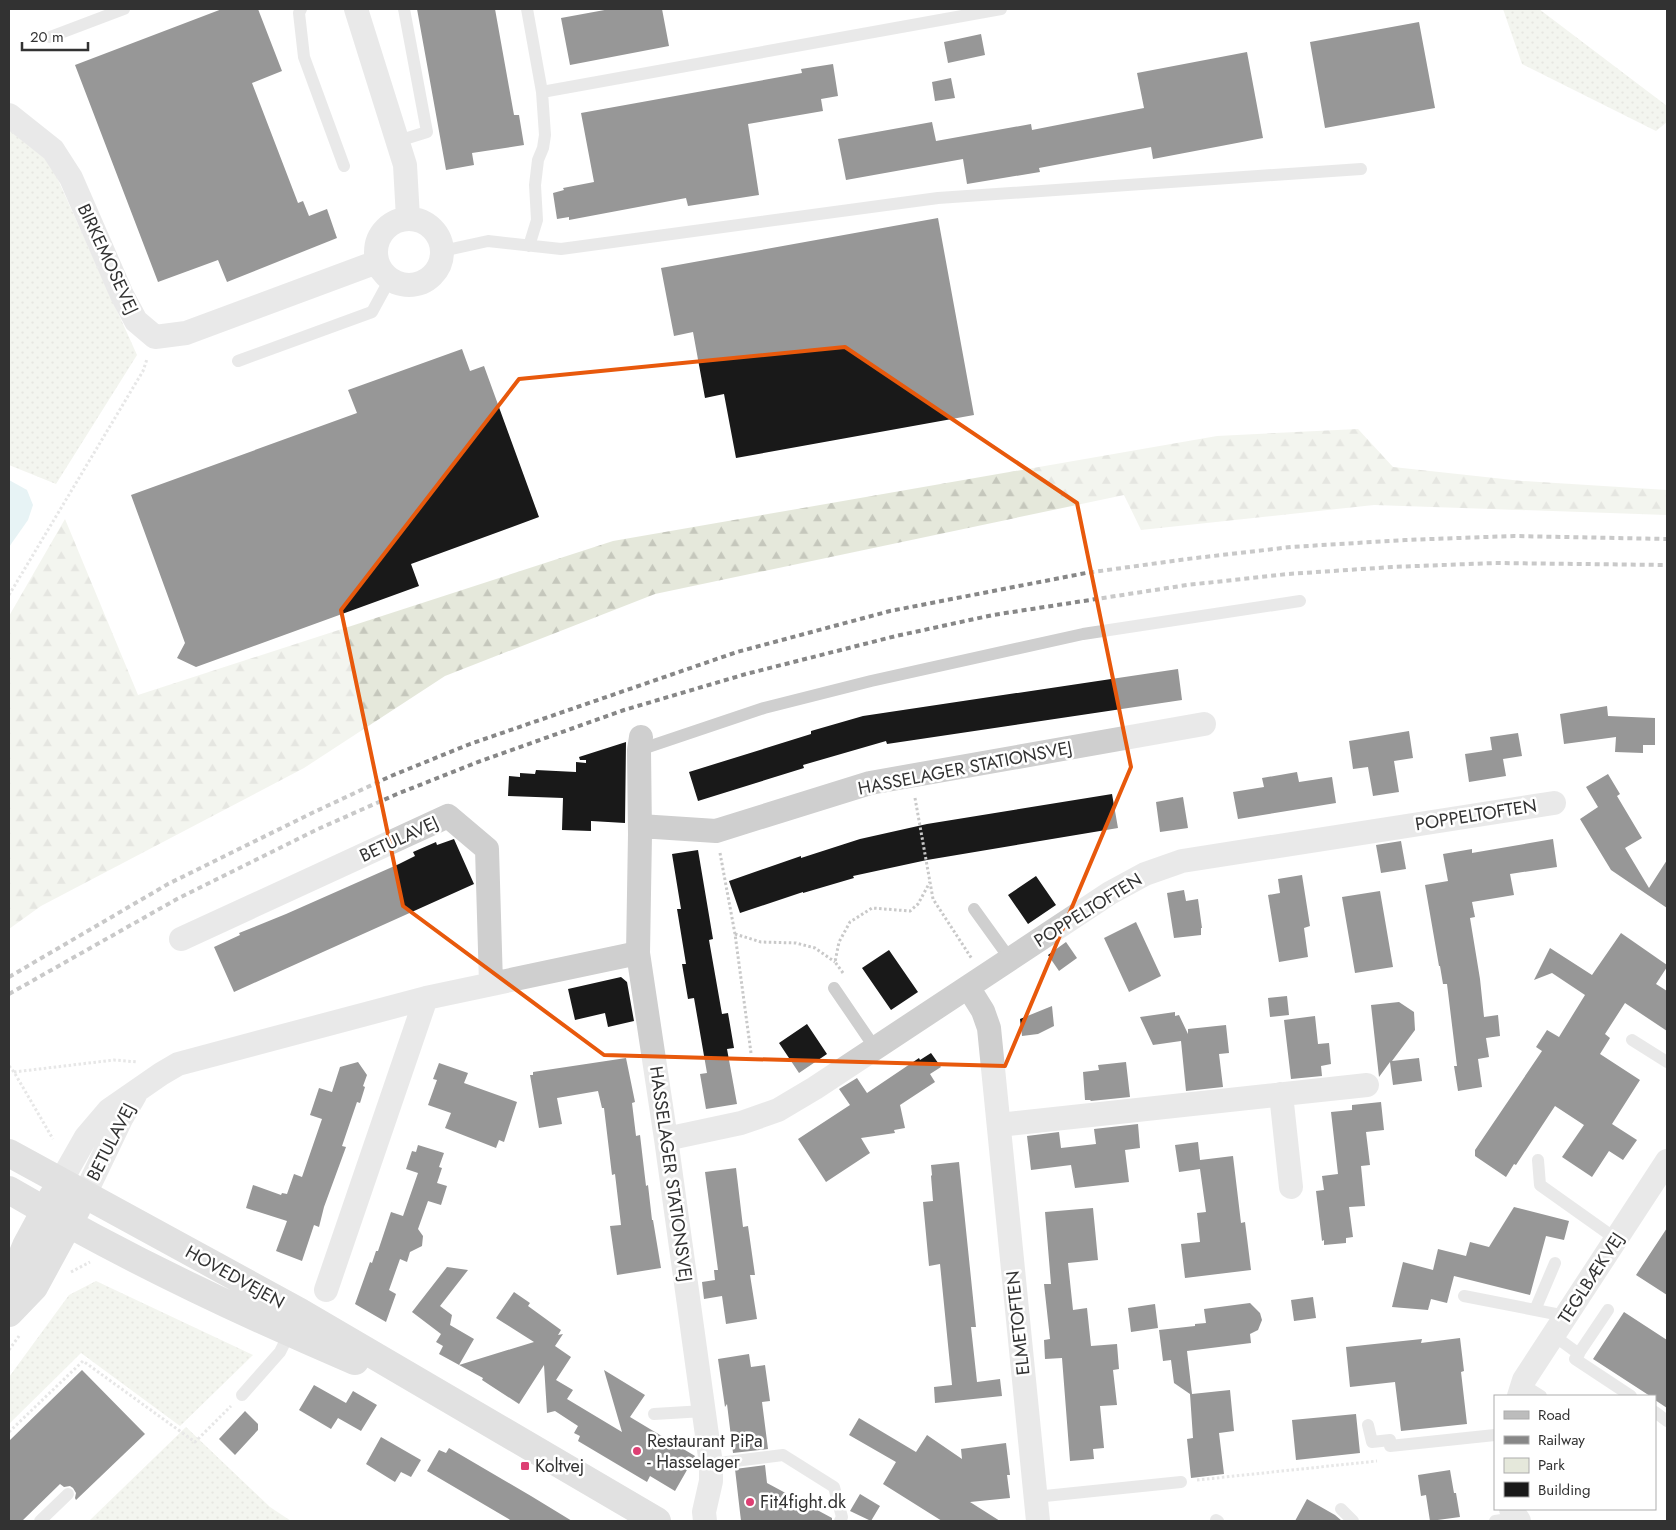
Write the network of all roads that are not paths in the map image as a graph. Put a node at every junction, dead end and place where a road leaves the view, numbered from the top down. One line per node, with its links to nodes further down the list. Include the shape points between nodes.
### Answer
1 (124, 9): 7 (lane)
2 (300, 9): 11 (lane, via 304,57)
3 (356, 9): 10 (street)
4 (404, 9): 10 (lane, via 427,132)
5 (527, 9): 8 (lane)
6 (1001, 9): 8 (lane)
7 (50, 37)
8 (542, 92): 14 (lane, via 545,135 535,185 537,220)
9 (9, 115): 16 (street, BIRKEMOSEVEJ, via 53,150 71,178 136,322 155,337 186,333)
10 (398, 141): 13 (street, via 405,164)
11 (344, 166)
12 (1361, 169): 14 (lane, via 938,198 561,249)
13 (408, 218): 15 (street, via 428,224 440,241); 16 (street, via 388,225 381,233 375,252)
14 (529, 246): 15 (lane, via 488,241)
15 (442, 251): 16 (street, via 436,271 420,283 399,284)
16 (383, 271): 17 (lane, via 372,312)
17 (238, 361)
18 (1300, 601): 20 (lane, via 1082,634 871,681)
19 (1204, 724): 22 (street, HASSELAGER STATIONSVEJ, via 870,783 716,831)
20 (640, 744): 22 (street, HASSELAGER STATIONSVEJ)
21 (1554, 803): 26 (street, POPPELTOFTEN, via 1182,861 1145,874 1110,893)
22 (640, 826): 25 (street, HASSELAGER STATIONSVEJ)
23 (974, 909): 26 (lane)
24 (181, 939): 28 (street, BETULAVEJ, via 448,816 487,849)
25 (638, 953): 28 (street, BETULAVEJ); 38 (street, HASSELAGER STATIONSVEJ)
26 (1010, 959): 27 (street, POPPELTOFTEN)
27 (976, 982): 32 (street, POPPELTOFTEN); 37 (street, ELMETOFTEN, via 989,1028)
28 (491, 984): 30 (street, BETULAVEJ)
29 (834, 988): 32 (lane)
30 (426, 998): 35 (street, BETULAVEJ, via 178,1064); 51 (street)
31 (1632, 1040): 33 (lane)
32 (875, 1048): 38 (street, POPPELTOFTEN, via 778,1110 741,1123)
33 (1667, 1062)
34 (1367, 1085): 36 (street)
35 (137, 1092): 42 (street, BETULAVEJ, via 120,1101 95,1125); 45 (street, BETULAVEJ)
36 (1282, 1094): 37 (street); 43 (street)
37 (999, 1125): 72 (street, ELMETOFTEN)
38 (666, 1139): 63 (street, HASSELAGER STATIONSVEJ)
39 (9, 1153): 42 (main road, HOVEDVEJEN)
40 (1538, 1160): 48 (lane, via 1540,1185)
41 (1667, 1161): 48 (street, TEGLBÆKVEJ)
42 (61, 1181): 45 (main road, HOVEDVEJEN); 46 (main road)
43 (1291, 1187)
44 (9, 1190): 46 (main road, HOVEDVEJEN)
45 (85, 1194): 47 (main road); 57 (main road, HOVEDVEJEN)
46 (45, 1210): 47 (main road, HOVEDVEJEN); 50 (main road)
47 (69, 1224): 55 (main road, via 34,1287); 57 (main road, HOVEDVEJEN, via 196,1289)
48 (1616, 1239): 56 (street, TEGLBÆKVEJ)
49 (1555, 1263): 53 (lane)
50 (9, 1287)
51 (326, 1290)
52 (1464, 1296): 53 (lane)
53 (1535, 1310): 56 (lane)
54 (1608, 1310): 59 (lane)
55 (9, 1313)
56 (1566, 1316): 58 (street, TEGLBÆKVEJ)
57 (295, 1323): 61 (lane, via 280,1352); 75 (main road, HOVEDVEJEN, via 493,1424)
58 (1553, 1335): 59 (lane); 60 (street, TEGLBÆKVEJ)
59 (1579, 1354): 62 (lane, via 1575,1358)
60 (1527, 1392)
61 (242, 1395)
62 (1630, 1395)
63 (704, 1410): 65 (lane); 69 (street, HASSELAGER STATIONSVEJ)
64 (1656, 1413): 66 (lane)
65 (654, 1414)
66 (1667, 1420)
67 (1368, 1425): 68 (lane, via 1372,1442 1390,1440 1390,1446)
68 (1494, 1435)
69 (711, 1464): 76 (street, HASSELAGER STATIONSVEJ); 77 (lane, via 783,1455 834,1487 842,1517)
70 (1181, 1482): 72 (lane)
71 (68, 1494): 74 (lane)
72 (1035, 1497): 78 (street, ELMETOFTEN)
73 (1341, 1509): 79 (lane)
74 (40, 1521)
75 (657, 1521)
76 (705, 1521)
77 (840, 1521)
78 (1038, 1521)
79 (1353, 1521)

